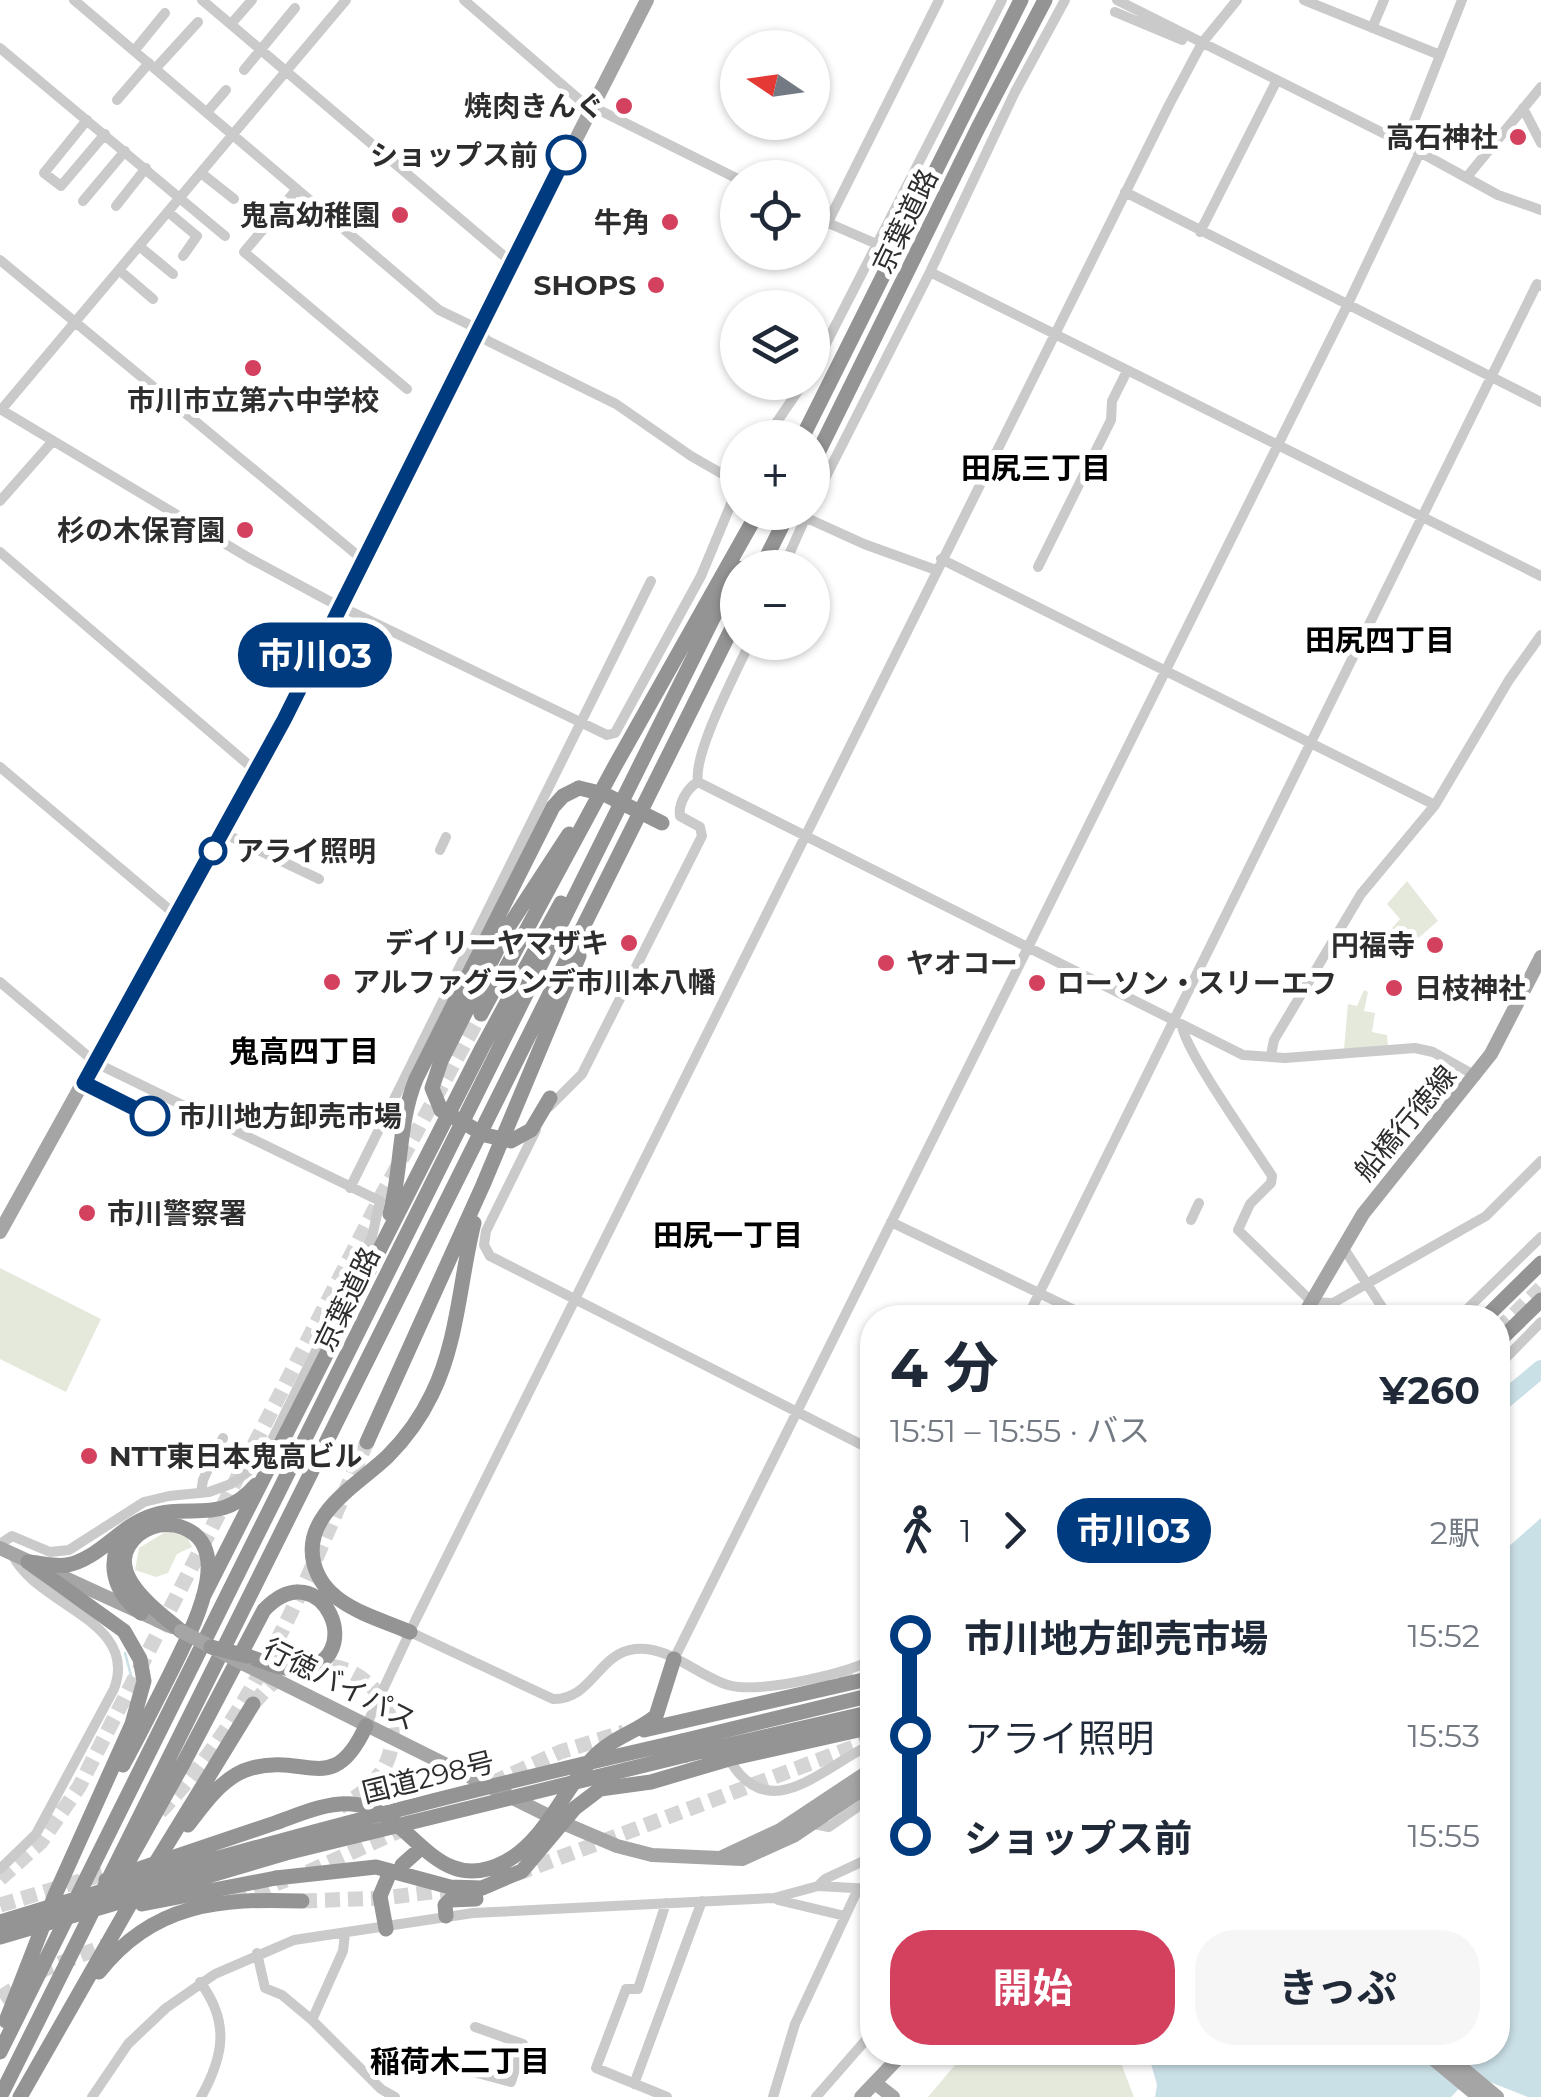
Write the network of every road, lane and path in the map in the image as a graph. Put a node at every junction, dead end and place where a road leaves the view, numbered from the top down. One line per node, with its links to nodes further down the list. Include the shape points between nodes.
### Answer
1 (74, 0): 25 (street)
2 (202, 0): 20 (street)
3 (252, 0): 20 (street)
4 (346, 0): 29 (street)
5 (464, 0): 34 (street)
6 (647, 0): 34 (main road)
7 (938, 0): 56 (street)
8 (1002, 0): 60 (street)
9 (1021, 0): 80 (highway, 京葉道路)
10 (1046, 0): 81 (highway, 京葉道路)
11 (1065, 0): 66 (street)
12 (1237, 0): 22 (street)
13 (1304, 0): 21 (street)
14 (1384, 0): 21 (street)
15 (1462, 0): 26 (street)
16 (1116, 6): 22 (street, via 1191,44)
17 (295, 8): 24 (street)
18 (165, 13): 25 (street)
19 (198, 22): 27 (street)
20 (231, 24): 24 (street)
21 (1372, 28): 26 (street)
22 (1202, 42): 30 (street); 49 (street)
23 (0, 48): 37 (street)
24 (261, 50): 28 (street); 29 (street)
25 (134, 51): 27 (street)
26 (1440, 55): 41 (street)
27 (152, 66): 33 (street); 36 (street)
28 (244, 70)
29 (286, 71): 39 (street); 64 (street)
30 (1277, 80): 41 (street); 58 (street)
31 (1541, 87): 35 (street)
32 (226, 90): 36 (street)
33 (118, 100)
34 (591, 106): 45 (street); 64 (main road)
35 (1524, 108): 40 (street); 47 (street)
36 (206, 112): 39 (street)
37 (88, 120): 38 (street); 38 (street, via 44,173 61,186)
38 (105, 134): 42 (street)
39 (233, 134): 46 (street); 48 (street)
40 (1541, 143)
41 (1405, 144): 43 (street)
42 (125, 151): 44 (street); 52 (street)
43 (1420, 152): 47 (street); 70 (street)
44 (146, 168): 50 (street); 53 (street)
45 (720, 170)
46 (201, 173): 50 (street); 51 (street)
47 (1466, 178): 54 (street)
48 (297, 189): 72 (street, via 439,310); 77 (street, via 244,252)
49 (1125, 192): 58 (street); 73 (street)
50 (180, 197): 55 (street); 59 (street)
51 (234, 199)
52 (83, 201)
53 (116, 206)
54 (1541, 210)
55 (168, 212): 61 (street); 62 (street, via 197,236)
56 (830, 218)
57 (830, 225): 60 (street)
58 (1200, 232): 70 (street)
59 (226, 236)
60 (879, 245): 74 (street)
61 (139, 246): 65 (street); 67 (street)
62 (183, 256)
63 (0, 260): 71 (street)
64 (513, 260): 72 (main road)
65 (120, 270): 69 (street); 71 (street)
66 (930, 272): 73 (street); 84 (street)
67 (174, 274)
68 (1541, 286): 76 (street)
69 (153, 299)
70 (1346, 306): 76 (street); 83 (street)
71 (75, 323): 79 (street); 92 (street)
72 (477, 332): 85 (street, via 616,404); 92 (main road)
73 (1054, 334): 75 (street); 93 (street)
74 (830, 336)
75 (1127, 371): 83 (street); 94 (street)
76 (1493, 377): 78 (street); 87 (street)
77 (407, 389)
78 (1541, 402)
79 (1, 410): 82 (street)
80 (811, 420)
81 (830, 428)
82 (52, 442): 86 (street); 98 (street)
83 (1276, 444): 87 (street); 102 (street)
84 (830, 469)
85 (720, 473)
86 (0, 500)
87 (1422, 517): 95 (street); 104 (street)
88 (830, 527): 93 (street, via 864,544)
89 (720, 530): 103 (street, via 616,734)
90 (751, 530): 105 (highway)
91 (0, 552): 107 (street)
92 (362, 560): 98 (main road)
93 (939, 564): 102 (street); 115 (street)
94 (1038, 567)
95 (1541, 576)
96 (651, 581): 103 (street)
97 (720, 604): 108 (highway, 京葉道路)
98 (339, 607): 103 (street); 107 (main road)
99 (1541, 634): 110 (street)
100 (720, 652): 111 (highway, 京葉道路)
101 (742, 660): 109 (street, via 709,735)
102 (1163, 672): 104 (street); 119 (street)
103 (579, 723): 130 (street)
104 (1311, 743): 110 (street); 123 (street)
105 (616, 764): 122 (highway); 127 (highway, bridge, via 509,926 436,1075 433,1096 441,1110 485,1135 512,1141 534,1127)
106 (0, 768): 118 (street)
107 (256, 772): 113 (main road)
108 (633, 780): 136 (highway, via 530,958); 219 (highway, 京葉道路)
109 (698, 782): 115 (street); 141 (street, via 678,813 700,827 702,836 582,1074 552,1103 484,1238 494,1260)
110 (1435, 805): 124 (street, via 1360,894 1274,1040)
111 (634, 824): 129 (highway); 212 (highway, 京葉道路)
112 (662, 824): 136 (highway, bridge, via 579,788 553,807 416,1079)
113 (223, 832): 117 (street); 118 (main road)
114 (446, 837): 116 (street)
115 (804, 838): 119 (street); 141 (street)
116 (440, 850)
117 (318, 879)
118 (177, 916): 125 (main road)
119 (1026, 947): 123 (street); 133 (street)
120 (1541, 956): 126 (main road, 船橋行徳線)
121 (0, 982): 125 (street)
122 (481, 1014)
123 (1177, 1022): 124 (street, via 1243,1054); 140 (street); 143 (street, via 1272,1176 1238,1230)
124 (1272, 1055): 126 (street, via 1423,1049)
125 (96, 1063): 130 (street); 134 (main road)
126 (1476, 1076): 137 (main road, 船橋行徳線, via 1373,1200)
127 (550, 1098)
128 (1541, 1161): 139 (street, via 1492,1212)
129 (483, 1185): 155 (highway); 165 (highway, via 450,1342 432,1394 396,1447 328,1510 312,1546 317,1574 335,1596)
130 (350, 1188): 158 (street, via 380,1202 372,1237 265,1453 240,1479)
131 (1199, 1202): 132 (street)
132 (1191, 1220)
133 (891, 1222): 140 (street); 153 (street)
134 (0, 1232)
135 (1541, 1237): 148 (street)
136 (384, 1238): 157 (highway)
137 (1344, 1248): 139 (street); 143 (main road, 船橋行徳線)
138 (1541, 1264): 149 (highway)
139 (1364, 1283): 143 (street, via 1333,1304); 147 (street)
140 (1040, 1292): 144 (street); 145 (street)
141 (575, 1299): 153 (street); 165 (street)
142 (1541, 1300): 151 (highway)
143 (1312, 1302): 146 (main road, 船橋行徳線)
144 (1034, 1305)
145 (1066, 1305)
146 (1310, 1305)
147 (1380, 1305)
148 (1471, 1305)
149 (1498, 1305)
150 (1541, 1322): 152 (street)
151 (1510, 1330)
152 (1510, 1354)
153 (796, 1412): 156 (street); 167 (street)
154 (223, 1438): 158 (street)
155 (368, 1442)
156 (860, 1444)
157 (280, 1448): 159 (highway, via 238,1502 209,1513 158,1514); 162 (highway)
158 (201, 1493): 160 (street, via 144,1502 68,1550 50,1552 12,1536)
159 (132, 1525): 161 (highway, via 76,1562); 163 (highway, via 118,1543 114,1576 125,1601)
160 (4, 1549): 161 (main road); 197 (street, via 23,1574 107,1635 119,1671 36,1834)
161 (28, 1562): 163 (main road); 188 (highway, via 116,1624 140,1659 138,1708)
162 (204, 1597): 164 (highway, via 208,1563 193,1534 162,1524 135,1538 126,1558 128,1578); 188 (highway, via 147,1720)
163 (141, 1613): 164 (main road)
164 (181, 1632): 166 (main road, bridge)
165 (410, 1632): 167 (street, via 553,1699 578,1694 617,1654 645,1649); 177 (street)
166 (211, 1647): 168 (highway, bridge)
167 (674, 1659): 169 (street, via 728,1685 757,1688); 171 (highway)
168 (245, 1660): 177 (main road, 行徳バイパス); 212 (highway, via 293,1670 316,1664 334,1640 332,1614 299,1592 264,1610 151,1823)
169 (860, 1665)
170 (860, 1681): 175 (highway)
171 (664, 1690): 175 (highway, via 679,1712); 176 (highway); 179 (highway, via 652,1720)
172 (860, 1698): 180 (highway, 国道298号)
173 (253, 1704): 193 (highway)
174 (860, 1714): 180 (highway, 国道298号)
175 (711, 1716): 176 (highway)
176 (670, 1725): 179 (highway); 183 (highway, via 678,1763)
177 (366, 1726): 189 (main road, 行徳バイパス); 193 (highway, via 354,1752 338,1764 265,1766 234,1776)
178 (860, 1730): 182 (highway)
179 (616, 1739): 189 (highway, via 594,1757)
180 (684, 1748): 207 (highway, 国道298号, bridge, via 478,1789); 210 (highway, 国道298号, bridge, via 304,1848)
181 (860, 1751): 182 (street, via 778,1793 748,1784)
182 (729, 1759): 183 (highway)
183 (665, 1778): 189 (highway, via 600,1789)
184 (860, 1778): 186 (main road, 行徳バイパス)
185 (860, 1789): 186 (main road, 行徳バイパス)
186 (830, 1804): 190 (main road, 行徳バイパス); 194 (main road, 行徳バイパス)
187 (860, 1805): 190 (street, via 829,1827)
188 (91, 1815): 216 (highway)
189 (556, 1820): 191 (highway); 192 (highway, via 522,1850 486,1869 448,1866); 194 (main road, 行徳バイパス, via 652,1855)
190 (814, 1824): 194 (main road, 行徳バイパス, via 759,1854)
191 (545, 1845): 205 (highway, via 518,1884 494,1896 450,1900); 210 (highway, bridge, via 512,1877 473,1889 376,1866 276,1878)
192 (421, 1848): 196 (highway); 207 (highway, bridge, via 386,1816 356,1804 332,1806 74,1890)
193 (161, 1853): 217 (highway)
194 (720, 1858)
195 (860, 1863): 199 (street)
196 (402, 1865)
197 (0, 1869)
198 (388, 1877): 208 (highway, via 380,1896)
199 (818, 1886): 200 (street); 201 (street)
200 (858, 1889): 206 (street)
201 (774, 1898): 203 (street); 206 (street)
202 (302, 1902): 217 (highway, via 219,1902 156,1923 110,1958)
203 (702, 1902): 204 (street); 225 (street)
204 (666, 1903): 205 (street); 225 (street, via 638,1989 626,1989 596,2068)
205 (446, 1916): 208 (street)
206 (845, 1916): 232 (street, via 795,2024)
207 (0, 1921)
208 (386, 1929): 209 (street)
209 (345, 1932): 211 (street); 214 (street)
210 (0, 1941)
211 (257, 1953): 213 (street); 214 (street, via 264,1988)
212 (64, 1968): 226 (highway, 京葉道路)
213 (200, 1982): 228 (street, via 128,2044); 229 (street, via 217,2008 221,2034)
214 (312, 2020): 230 (street)
215 (474, 2027): 223 (street, via 523,2044 511,2082)
216 (0, 2037)
217 (53, 2040): 227 (highway)
218 (860, 2047): 233 (street)
219 (0, 2052)
220 (891, 2065): 224 (main road)
221 (1441, 2065): 236 (main road)
222 (1459, 2065): 237 (main road)
223 (462, 2069)
224 (875, 2082): 234 (main road); 235 (main road)
225 (634, 2084): 231 (street)
226 (0, 2097)
227 (20, 2097)
228 (92, 2097)
229 (202, 2097)
230 (395, 2097)
231 (668, 2097)
232 (773, 2097)
233 (816, 2097)
234 (861, 2097)
235 (893, 2097)
236 (1480, 2097)
237 (1497, 2097)

